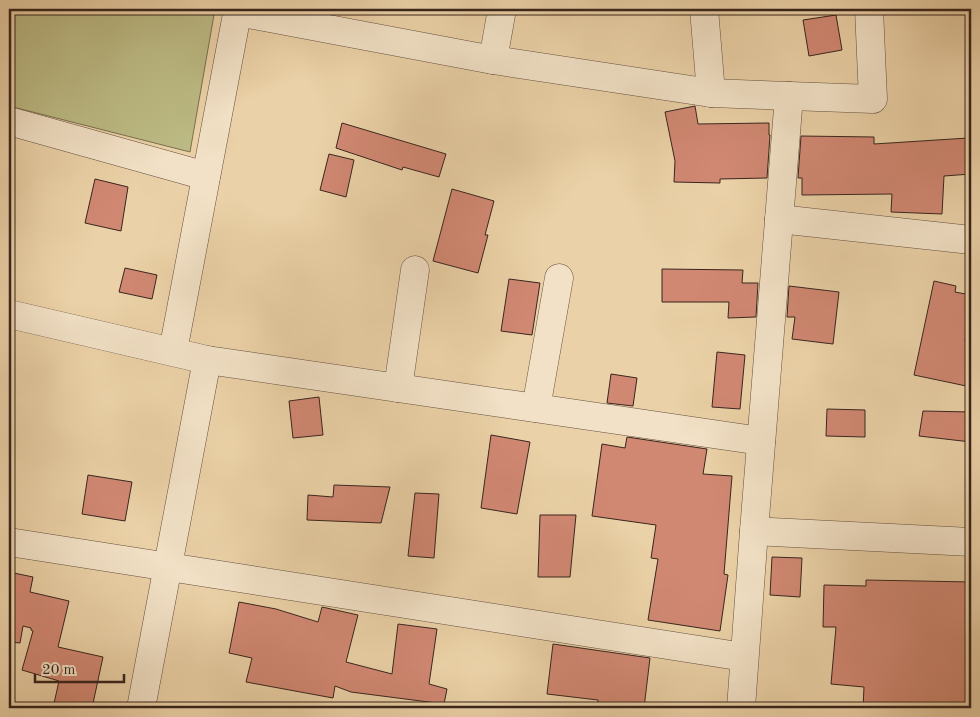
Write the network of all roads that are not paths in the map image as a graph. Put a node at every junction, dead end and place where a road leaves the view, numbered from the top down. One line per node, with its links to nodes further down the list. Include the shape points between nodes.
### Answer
1 (502, 9): 5 (street)
2 (704, 9): 6 (street)
3 (869, 9): 7 (street, via 873,98)
4 (238, 10): 5 (street); 9 (street)
5 (493, 60): 6 (street)
6 (711, 93): 7 (street)
7 (789, 96): 10 (street)
8 (9, 121): 9 (street)
9 (206, 176): 15 (street)
10 (779, 219): 11 (street); 19 (street)
11 (971, 240)
12 (415, 270): 17 (street)
13 (559, 278): 18 (street)
14 (9, 314): 15 (street)
15 (173, 351): 16 (street)
16 (207, 360): 17 (street); 23 (street)
17 (398, 388): 18 (street)
18 (536, 408): 19 (street)
19 (761, 441): 20 (street)
20 (754, 531): 22 (street); 24 (street)
21 (9, 542): 23 (street)
22 (971, 542)
23 (168, 568): 24 (street); 25 (street)
24 (744, 657): 26 (street)
25 (141, 708)
26 (741, 708)

